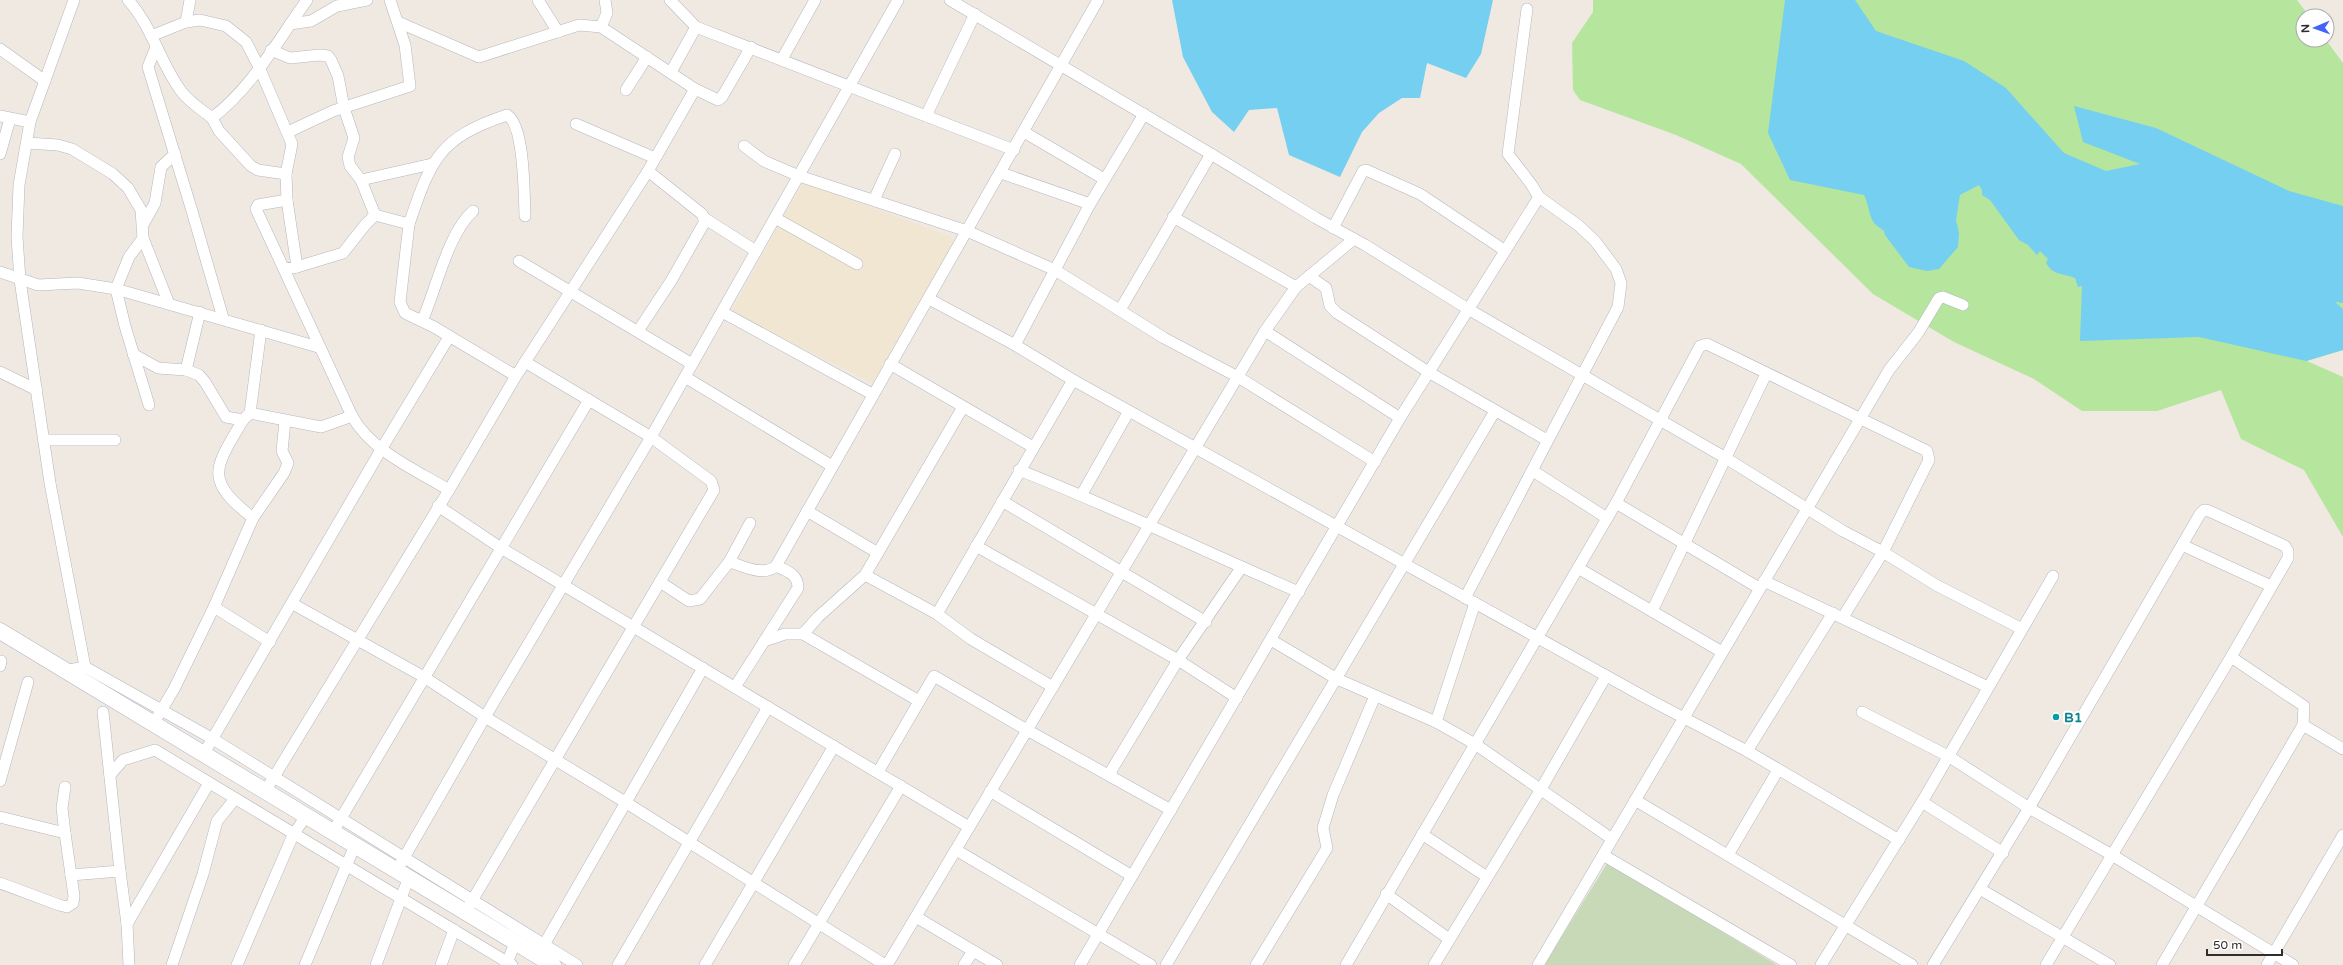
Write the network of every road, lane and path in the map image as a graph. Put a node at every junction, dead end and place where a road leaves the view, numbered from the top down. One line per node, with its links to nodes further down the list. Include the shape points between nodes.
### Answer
1 (74, 0): 32 (street)
2 (128, 0): 22 (street)
3 (190, 0): 16 (street)
4 (307, 0): 18 (street)
5 (367, 0): 18 (street, via 338,6 311,21)
6 (390, 0): 17 (street)
7 (538, 0): 21 (street)
8 (605, 0): 19 (street, via 607,13)
9 (670, 0): 20 (street)
10 (898, 0): 33 (street)
11 (950, 0): 15 (street)
12 (1098, 0): 29 (street)
13 (812, 1): 28 (street)
14 (1527, 8): 60 (street, via 1507,149 1511,160 1532,184)
15 (975, 14): 29 (street); 38 (street)
16 (186, 22): 22 (street); 30 (street, via 200,20 226,26 246,42)
17 (398, 22): 21 (street, via 479,57); 36 (street, via 408,64 410,86)
18 (290, 24): 26 (street)
19 (601, 27): 21 (street, via 583,24); 27 (street)
20 (696, 27): 24 (street); 31 (street)
21 (558, 32)
22 (152, 36): 23 (street)
23 (156, 47): 40 (street, via 182,93); 49 (street, via 148,67)
24 (751, 47): 28 (street); 34 (street, via 718,100)
25 (0, 49): 32 (street)
26 (271, 50): 30 (street); 36 (street, via 294,59 328,56 338,76)
27 (646, 57): 31 (street); 35 (street)
28 (782, 59): 33 (street)
29 (1062, 66): 37 (street); 44 (street)
30 (259, 67): 40 (street, via 228,104); 43 (street)
31 (671, 72): 34 (street)
32 (45, 80): 41 (street)
33 (850, 86): 38 (street); 57 (street)
34 (695, 89): 52 (street)
35 (626, 90)
36 (344, 108): 43 (street); 59 (street, via 354,138 348,157 350,166)
37 (1144, 114): 51 (street); 58 (street)
38 (926, 116): 47 (street)
39 (5, 117): 41 (street); 48 (street)
40 (212, 118): 56 (street, via 219,131 251,166 258,170)
41 (30, 122): 45 (street)
42 (576, 124): 52 (street)
43 (288, 132): 56 (street, via 292,147)
44 (1024, 132): 47 (street); 58 (street)
45 (26, 143): 70 (street, via 58,145 72,149 113,174 128,188 135,199); 85 (street, via 19,185 17,230)
46 (744, 146): 57 (street, via 764,161)
47 (1014, 150): 55 (street)
48 (0, 154)
49 (175, 154): 70 (street, via 161,167 155,203); 96 (street)
50 (895, 154): 62 (street)
51 (1211, 154): 67 (street); 72 (street)
52 (655, 158): 54 (street)
53 (432, 164): 59 (street); 66 (street, via 446,147 466,132 507,115 516,125 523,173); 71 (street)
54 (648, 171): 68 (street); 88 (street)
55 (1001, 172): 63 (street); 73 (street)
56 (286, 174): 61 (street)
57 (799, 176): 62 (street); 69 (street)
58 (1104, 179): 63 (street)
59 (362, 180): 65 (street)
60 (1539, 197): 76 (street); 113 (street, via 1578,225 1595,241 1616,269 1621,283 1618,307)
61 (287, 200): 80 (street); 81 (street, via 256,206)
62 (874, 200): 73 (street)
63 (1090, 204): 82 (street)
64 (473, 211): 97 (street, via 464,219 456,234)
65 (375, 215): 71 (street); 80 (street, via 343,253)
66 (525, 216)
67 (1173, 217): 86 (street); 93 (street)
68 (704, 218): 77 (street); 99 (street, via 704,223 671,282)
69 (775, 218): 77 (street); 79 (street)
70 (144, 223): 74 (street)
71 (409, 224): 97 (street, via 400,302 405,313)
72 (1332, 228): 75 (street); 76 (street, via 1363,171 1366,170 1420,194)
73 (967, 231): 82 (street); 89 (street)
74 (143, 238): 87 (street, via 129,257); 90 (street)
75 (1354, 240): 84 (street); 92 (street)
76 (1504, 250): 92 (street)
77 (756, 251): 95 (street)
78 (519, 261): 88 (street)
79 (857, 264)
80 (297, 267): 81 (street)
81 (286, 269): 103 (street)
82 (1055, 270): 93 (street); 102 (street)
83 (0, 272): 85 (street)
84 (1309, 276): 86 (street); 110 (street, via 1326,288 1330,306 1338,313)
85 (20, 280): 87 (street, via 38,285 78,283); 117 (street)
86 (1296, 287): 100 (street)
87 (116, 289): 90 (street); 104 (street)
88 (570, 290): 99 (street); 105 (street)
89 (929, 299): 102 (street); 107 (street)
90 (169, 304): 94 (street)
91 (1963, 305): 127 (street, via 1943,297 1936,301 1918,333 1889,370)
92 (1468, 309): 110 (street); 113 (street)
93 (1120, 310): 115 (street, via 1164,338)
94 (200, 312): 96 (street); 108 (street)
95 (722, 312): 106 (street); 118 (street)
96 (223, 318): 98 (street)
97 (422, 321): 101 (street)
98 (261, 330): 103 (street); 124 (street)
99 (638, 331): 106 (street)
100 (1265, 331): 115 (street); 126 (street)
101 (449, 337): 112 (street); 136 (street)
102 (1015, 345): 116 (street)
103 (318, 347): 125 (street)
104 (133, 354): 108 (street, via 158,368); 120 (street)
105 (525, 362): 112 (street); 119 (street)
106 (692, 364): 114 (street)
107 (890, 364): 118 (street); 121 (street)
108 (186, 370): 124 (street, via 199,375 205,382 226,417)
109 (0, 372): 117 (street)
110 (1430, 373): 123 (street); 126 (street)
111 (1766, 374): 127 (street); 129 (street, via 1707,344 1700,346); 137 (street)
112 (516, 376): 142 (street)
113 (1582, 376): 129 (street); 133 (street)
114 (685, 377): 130 (street); 139 (street)
115 (1238, 377): 135 (street); 138 (street)
116 (1073, 380): 122 (street); 134 (street)
117 (37, 390): 131 (street)
118 (872, 394): 139 (street)
119 (588, 400): 130 (street); 157 (street)
120 (149, 405)
121 (963, 408): 134 (street); 159 (street)
122 (1130, 411): 135 (street); 143 (street)
123 (1495, 411): 133 (street); 161 (street)
124 (247, 416): 128 (street); 149 (street, via 219,462 219,476 226,493)
125 (352, 416): 128 (street, via 321,426); 136 (street, via 366,436)
126 (1400, 418): 138 (street)
127 (1860, 420): 147 (street); 158 (street, via 1927,451 1929,455 1929,460)
128 (286, 421): 149 (street, via 282,451 288,463)
129 (1660, 421): 137 (street); 145 (street)
130 (651, 438): 168 (street, via 711,481 714,490); 170 (street)
131 (44, 440): 132 (street); 194 (street)
132 (115, 440)
133 (1547, 440): 141 (street)
134 (1033, 447): 140 (street)
135 (1195, 447): 152 (street); 153 (street)
136 (382, 448): 142 (street); 175 (street)
137 (1724, 457): 147 (street); 154 (street)
138 (1374, 462): 153 (street)
139 (832, 466): 148 (street)
140 (1019, 470): 143 (street); 144 (street)
141 (1532, 471): 150 (street); 173 (street)
142 (449, 490): 146 (street)
143 (1082, 494): 152 (street)
144 (1002, 501): 156 (street); 165 (street)
145 (1616, 503): 150 (street); 154 (street)
146 (438, 506): 157 (street); 187 (street)
147 (1808, 509): 158 (street); 169 (street)
148 (807, 511): 159 (street); 162 (street)
149 (253, 518): 176 (street)
150 (1607, 518): 164 (street)
151 (750, 523): 160 (street)
152 (1149, 525): 163 (street); 165 (street)
153 (1338, 526): 161 (street); 172 (street)
154 (1684, 544): 169 (street); 177 (street)
155 (2182, 544): 171 (street); 171 (street, via 2204,510 2284,546 2288,551 2288,558); 240 (street)
156 (976, 546): 178 (street); 179 (street)
157 (500, 548): 170 (street); 198 (street)
158 (1883, 552): 180 (street); 183 (street, via 1936,585)
159 (878, 553): 166 (street)
160 (729, 562): 162 (street, via 762,571 770,571); 168 (street, via 700,599 689,600)
161 (1404, 563): 173 (street); 199 (street)
162 (776, 566): 190 (street, via 793,574 798,580 798,588)
163 (1241, 568): 172 (street); 181 (street)
164 (1578, 568): 177 (street); 186 (street)
165 (1121, 572): 179 (street); 181 (street)
166 (865, 575): 178 (street); 185 (street)
167 (2053, 576): 183 (street)
168 (660, 582): 182 (street)
169 (1762, 585): 180 (street); 191 (street)
170 (564, 586): 182 (street); 211 (street)
171 (2271, 586): 192 (street)
172 (1299, 592): 188 (street)
173 (1465, 598): 174 (street)
174 (1476, 603): 186 (street); 213 (street)
175 (293, 604): 187 (street); 189 (street)
176 (214, 607): 189 (street); 208 (street)
177 (1652, 611): 191 (street)
178 (937, 614): 201 (street, via 971,639)
179 (1096, 615): 193 (street); 201 (street)
180 (1838, 615): 203 (street); 221 (street)
181 (1206, 622): 193 (street)
182 (632, 626): 195 (street); 224 (street)
183 (2022, 629): 203 (street)
184 (0, 631): 196 (street)
185 (804, 634): 190 (street, via 785,634); 206 (street)
186 (1537, 637): 197 (street); 218 (street)
187 (356, 640): 198 (street); 231 (street)
188 (1271, 640): 199 (street); 205 (street)
189 (270, 642): 217 (street)
190 (764, 642): 202 (street)
191 (1722, 652): 212 (street)
192 (2232, 657): 215 (street, via 2304,706); 258 (street)
193 (1178, 660): 205 (street); 228 (street, via 1111,771)
194 (85, 667): 196 (street); 208 (street)
195 (702, 668): 202 (street); 238 (street)
196 (64, 671): 214 (street)
197 (1606, 676): 212 (street); 234 (street)
198 (424, 677): 211 (street); 244 (street)
199 (1337, 679): 204 (street); 301 (street)
200 (28, 682): 229 (street)
201 (1053, 686): 216 (street)
202 (734, 687): 207 (street)
203 (1988, 687): 223 (street)
204 (1375, 696): 213 (street); 302 (street, via 1333,795 1323,828 1327,848)
205 (1237, 698): 241 (street)
206 (919, 701): 216 (street, via 934,676); 226 (street)
207 (768, 707): 219 (street); 252 (street)
208 (162, 710): 214 (street); 217 (street)
209 (103, 712): 227 (street)
210 (1862, 712): 223 (street)
211 (484, 717): 224 (street); 260 (street)
212 (1683, 719): 221 (street); 237 (street)
213 (1436, 722): 218 (street)
214 (152, 724): 222 (street)
215 (2303, 725): 220 (street); 271 (street)
216 (1027, 730): 228 (street); 235 (street)
217 (213, 740): 222 (street); 231 (street)
218 (1475, 744): 234 (street); 247 (street)
219 (834, 746): 226 (street); 265 (street)
220 (2343, 749)
221 (1747, 751): 225 (street)
222 (203, 755): 231 (street)
223 (1948, 756): 239 (street); 240 (street)
224 (554, 760): 238 (street); 270 (street)
225 (1778, 770): 251 (street); 257 (street)
226 (878, 772): 232 (street)
227 (110, 775): 230 (street, via 123,760 152,749); 261 (street)
228 (1112, 776): 241 (street)
229 (0, 780)
230 (209, 783): 236 (street); 274 (street)
231 (270, 784): 242 (street); 244 (street)
232 (901, 786): 245 (street); 273 (street)
233 (65, 787): 246 (street, via 62,808)
234 (1541, 789): 250 (street); 264 (street)
235 (990, 791): 245 (street); 263 (street)
236 (235, 799): 248 (street); 286 (street, via 217,821 204,874)
237 (1635, 800): 250 (street); 257 (street)
238 (625, 802): 252 (street); 281 (street)
239 (1922, 802): 251 (street); 255 (street)
240 (2029, 808): 255 (street); 258 (street)
241 (1171, 810): 263 (street)
242 (306, 816): 244 (street); 248 (street)
243 (0, 817): 246 (street)
244 (336, 826): 253 (street); 260 (street)
245 (969, 827): 254 (street)
246 (65, 833): 262 (street)
247 (1422, 834): 264 (street); 268 (street)
248 (293, 835): 259 (street); 287 (street)
249 (2343, 835): 283 (street)
250 (1612, 839): 256 (street)
251 (1899, 840): 275 (street)
252 (689, 843): 265 (street); 293 (street)
253 (355, 845): 259 (street); 260 (street)
254 (956, 850): 272 (street); 277 (street)
255 (2003, 852): 267 (street)
256 (1603, 855): 305 (street); 306 (street)
257 (1728, 855): 275 (street)
258 (2112, 855): 271 (street); 278 (street)
259 (346, 866): 269 (street); 288 (street)
260 (403, 868): 269 (street); 270 (street)
261 (120, 871): 262 (street); 274 (street)
262 (71, 875): 266 (street, via 74,896 73,903 67,907)
263 (1132, 876): 277 (street)
264 (1487, 877): 279 (street)
265 (754, 882): 273 (street); 294 (street)
266 (0, 883)
267 (1980, 889): 278 (street); 309 (street)
268 (1386, 894): 279 (street); 303 (street)
269 (400, 898): 276 (street); 289 (street)
270 (469, 906): 280 (street); 281 (street)
271 (2197, 907): 283 (street); 312 (street)
272 (916, 917): 282 (street); 296 (street)
273 (819, 923): 295 (street); 296 (street)
274 (128, 924): 285 (street)
275 (1845, 925): 307 (street); 308 (street)
276 (454, 930): 284 (street); 290 (street)
277 (1099, 934): 299 (street); 300 (street)
278 (2063, 937): 310 (street); 311 (street)
279 (1449, 939): 304 (street)
280 (516, 941): 281 (street); 284 (street)
281 (541, 950): 291 (street); 292 (street)
282 (973, 951): 297 (street); 298 (street)
283 (2274, 953): 313 (street); 314 (street)
284 (508, 964)
285 (129, 965)
286 (172, 965)
287 (237, 965)
288 (305, 965)
289 (376, 965)
290 (441, 965)
291 (553, 965)
292 (577, 965)
293 (618, 965)
294 (705, 965)
295 (794, 965)
296 (886, 965)
297 (964, 965)
298 (997, 965)
299 (1080, 965)
300 (1152, 965)
301 (1166, 965)
302 (1256, 965)
303 (1346, 965)
304 (1434, 965)
305 (1538, 965)
306 (1791, 965)
307 (1822, 965)
308 (1912, 965)
309 (1932, 965)
310 (2046, 965)
311 (2110, 965)
312 (2162, 965)
313 (2267, 965)
314 (2293, 965)

